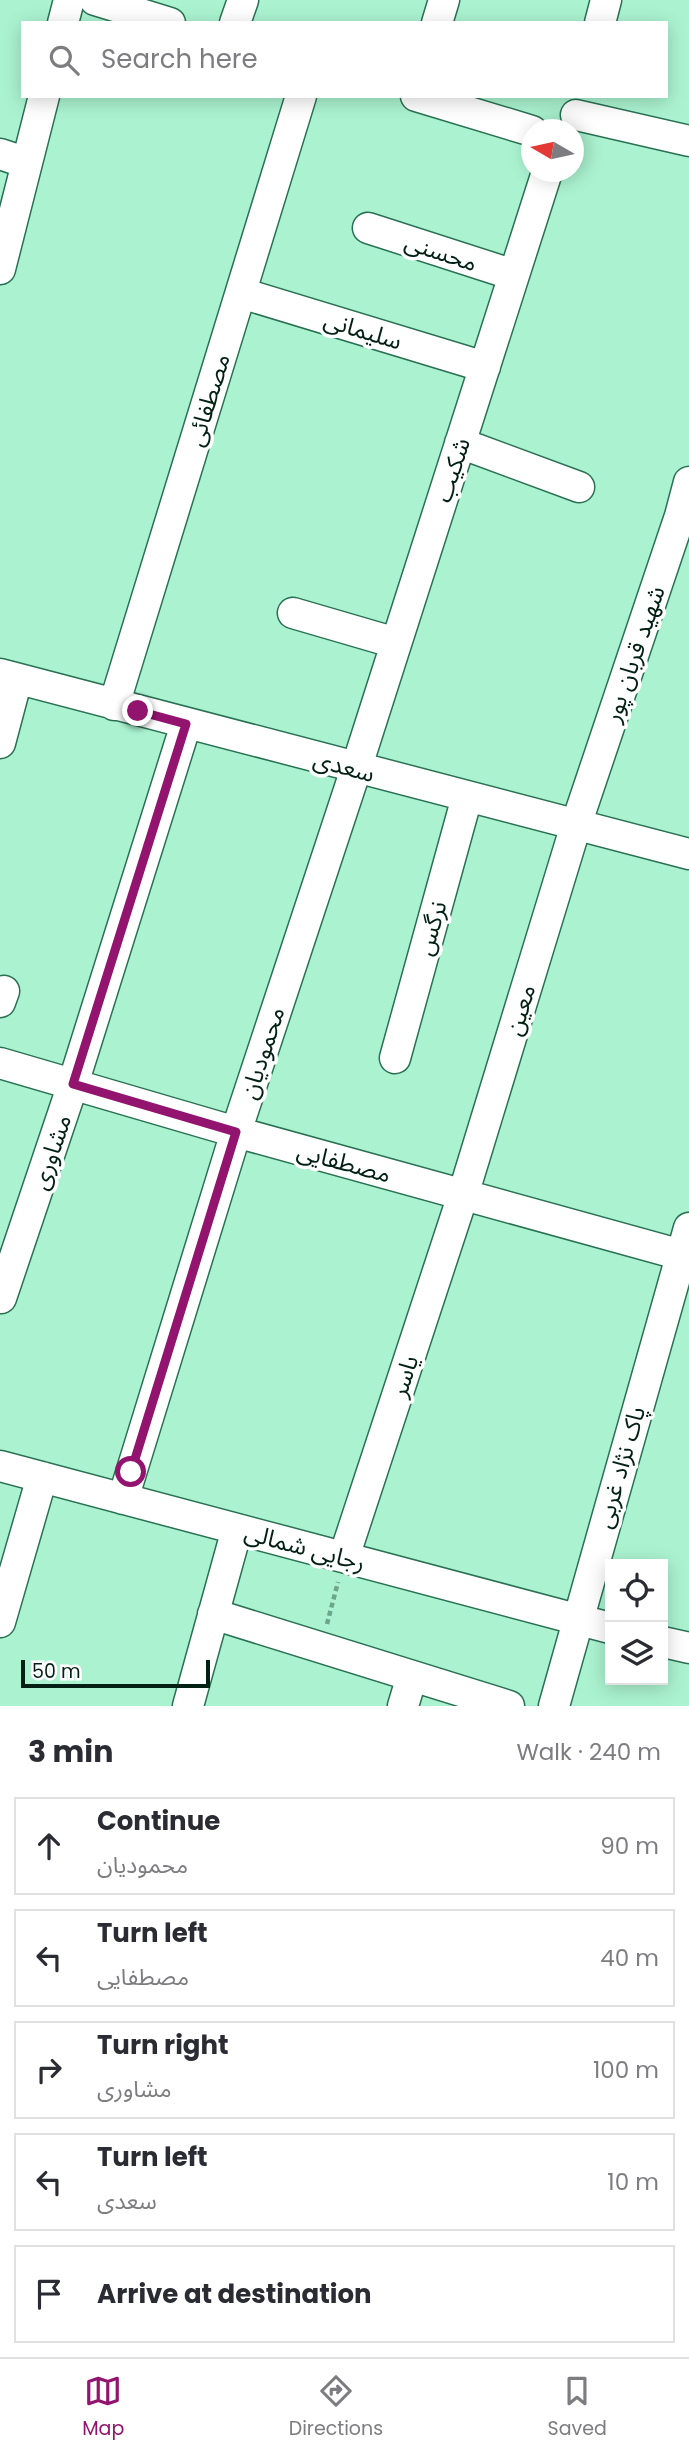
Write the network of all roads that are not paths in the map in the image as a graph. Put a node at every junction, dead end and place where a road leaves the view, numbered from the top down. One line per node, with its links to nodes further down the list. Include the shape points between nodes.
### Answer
1 (69, 0): 6 (street)
2 (94, 0): 7 (street)
3 (243, 0): 8 (street)
4 (444, 0): 9 (street)
5 (606, 0): 10 (street)
6 (64, 21)
7 (163, 21)
8 (236, 21)
9 (438, 21)
10 (601, 21)
11 (43, 98): 17 (street)
12 (300, 98): 22 (street, مصطفائی)
13 (423, 98): 15 (street)
14 (574, 114): 16 (street)
15 (521, 128)
16 (689, 141)
17 (14, 159): 20 (street)
18 (544, 182): 21 (street, شکیب)
19 (368, 228): 21 (street, محسنی)
20 (0, 270)
21 (514, 275): 23 (street, شکیب)
22 (241, 293): 23 (street, سلیمانی); 30 (street, مصطفائی)
23 (485, 367): 24 (street, شکیب)
24 (460, 443): 26 (street); 28 (street, شکیب)
25 (689, 482): 35 (street, شهید قربان پور)
26 (579, 487)
27 (293, 613): 28 (street)
28 (396, 643): 33 (street, شکیب)
29 (9, 677): 30 (street, سعدی); 32 (street)
30 (114, 705): 31 (street, سعدی)
31 (186, 724): 33 (street, سعدی); 39 (street, مشاوری)
32 (0, 743)
33 (356, 769): 34 (street, سعدی); 40 (street, محمودیان)
34 (467, 797): 35 (street, سعدی); 37 (street, نرگس)
35 (576, 825): 36 (street, سعدی); 41 (street, معین)
36 (689, 854)
37 (395, 1058)
38 (0, 1063): 39 (street, مصطفایی)
39 (73, 1084): 40 (street, مصطفایی); 43 (street, مشاوری)
40 (236, 1132): 41 (street, مصطفایی); 46 (street, محمودیان)
41 (463, 1195): 42 (street, مصطفایی); 48 (street, یاسر)
42 (686, 1247): 50 (street, پاک نژاد غربی)
43 (1, 1298)
44 (0, 1466): 45 (street, رجایی شمالی)
45 (42, 1477): 46 (street, رجایی شمالی); 51 (street)
46 (123, 1499): 47 (street, رجایی شمالی)
47 (237, 1529): 48 (street, رجایی شمالی); 49 (street)
48 (344, 1557): 50 (street, رجایی شمالی)
49 (214, 1614): 55 (street); 56 (street)
50 (577, 1619): 52 (street, رجایی شمالی); 59 (street, پاک نژاد غربی)
51 (0, 1622)
52 (605, 1627)
53 (668, 1643): 54 (street)
54 (689, 1648)
55 (412, 1676): 57 (street); 58 (street)
56 (188, 1706)
57 (403, 1706)
58 (509, 1706)
59 (554, 1706)

